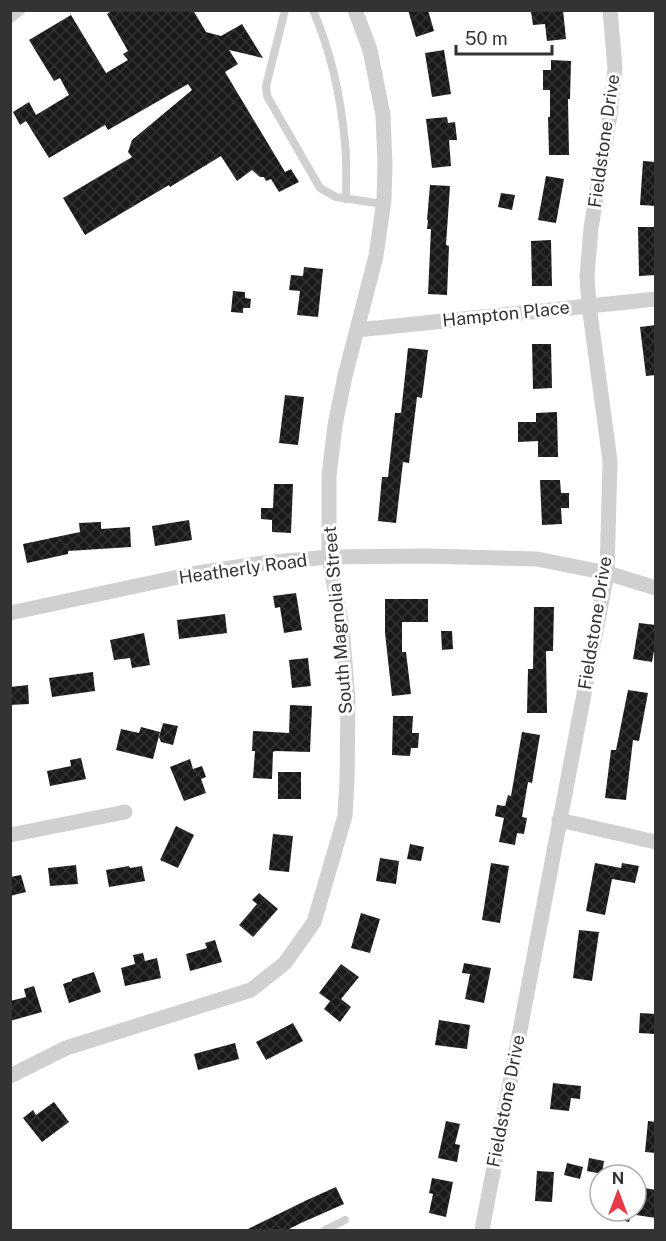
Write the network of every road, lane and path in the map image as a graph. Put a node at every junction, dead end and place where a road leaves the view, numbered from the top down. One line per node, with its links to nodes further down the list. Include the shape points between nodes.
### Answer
1 (22, 10): 6 (lane)
2 (285, 10): 7 (lane, via 267,96 320,188)
3 (313, 10): 7 (lane, via 336,81 345,143)
4 (356, 10): 8 (street, South Magnolia Street, via 370,50 383,115)
5 (610, 10): 10 (street, Fieldstone Drive, via 615,68 591,228 587,276)
6 (10, 20)
7 (346, 199): 8 (lane)
8 (383, 204): 11 (street, South Magnolia Street, via 376,256)
9 (656, 299): 10 (street, Hampton Place)
10 (590, 306): 11 (street, Hampton Place); 13 (street, Fieldstone Drive, via 610,461)
11 (357, 330): 12 (street, South Magnolia Street, via 335,425 329,476)
12 (329, 557): 13 (street, Heatherly Road, via 537,560); 15 (street, Heatherly Road, via 197,573); 20 (street, South Magnolia Street, via 342,627 348,699 347,782 345,816 314,922 285,963 251,990 66,1048)
13 (607, 573): 14 (street, Heatherly Road); 17 (street, Fieldstone Drive)
14 (656, 588)
15 (10, 613)
16 (125, 812): 18 (street)
17 (559, 820): 19 (street); 23 (street, Fieldstone Drive)
18 (10, 835)
19 (656, 842)
20 (10, 1076)
21 (345, 1220): 22 (lane)
22 (325, 1230)
23 (482, 1230)

